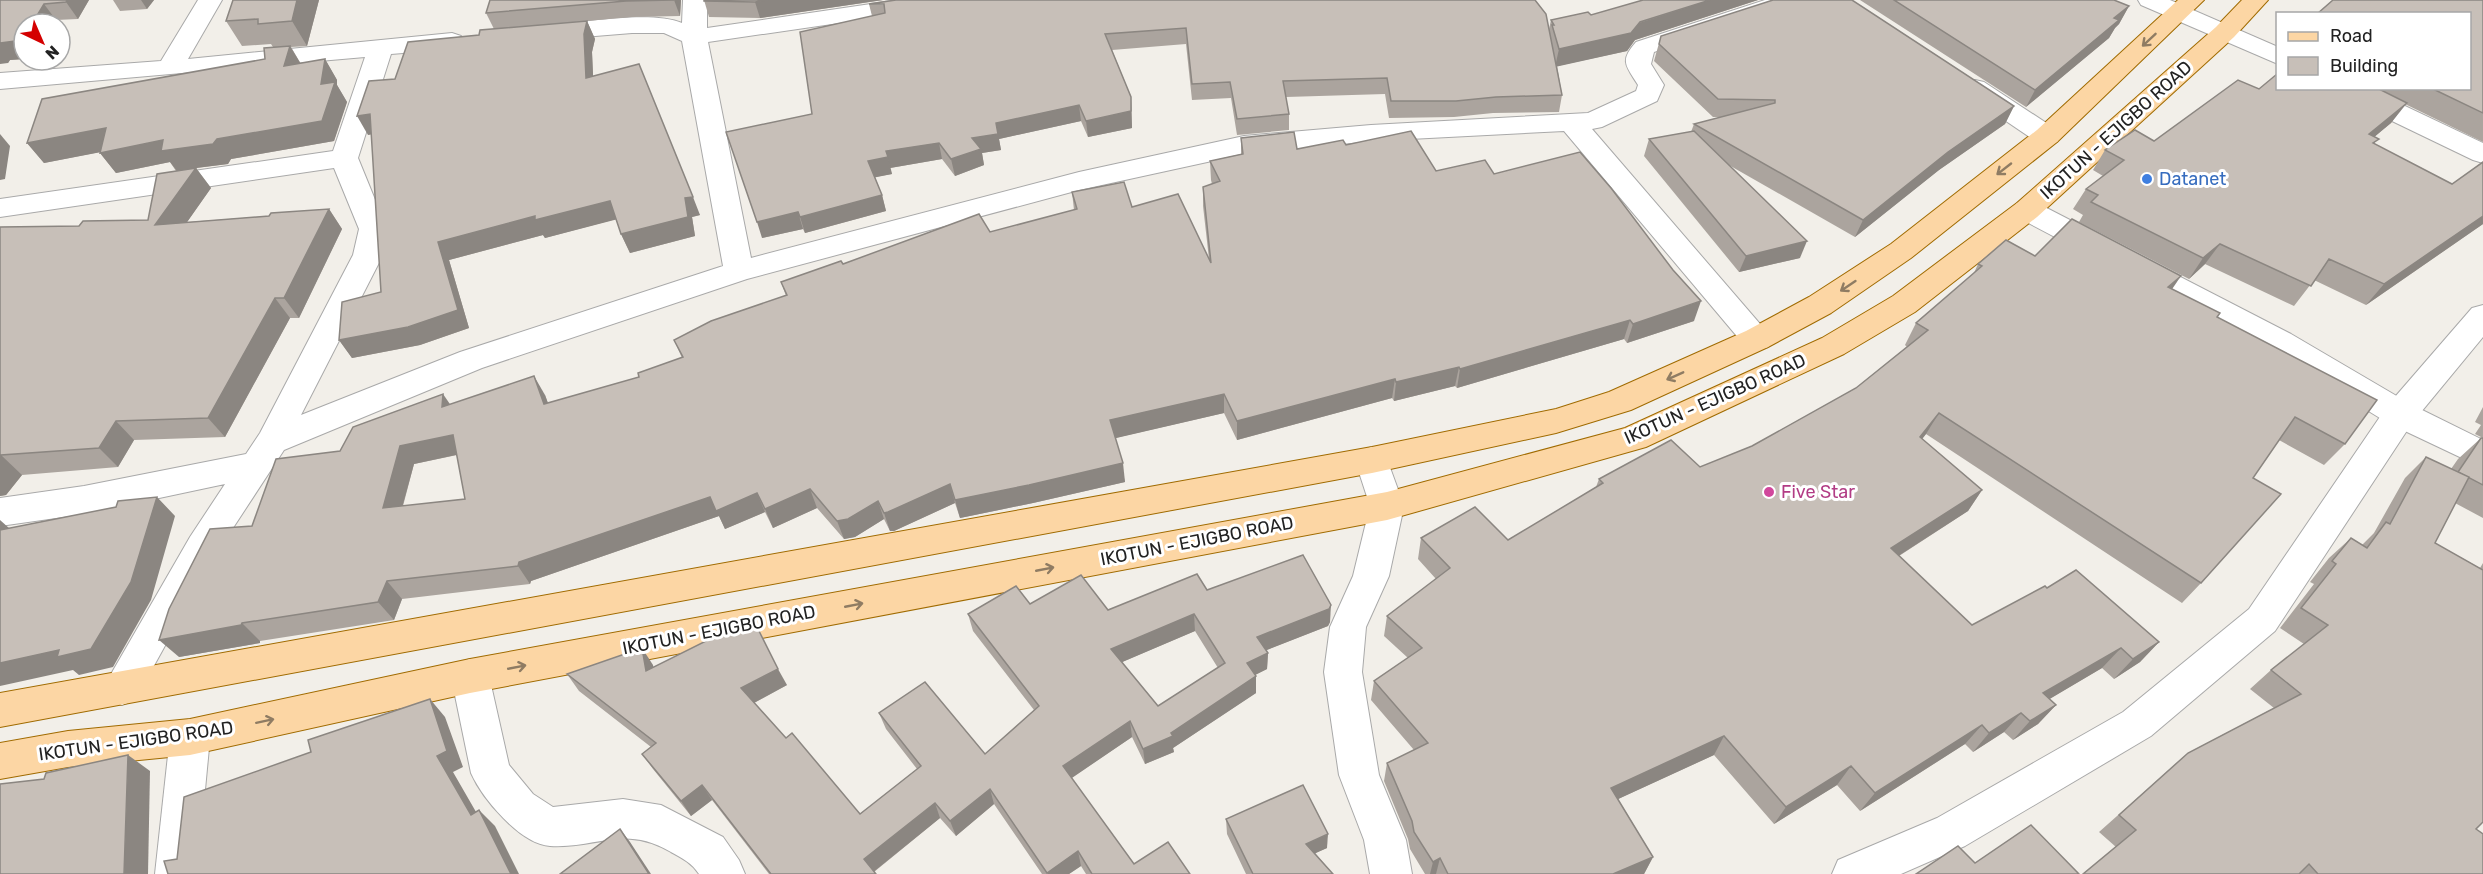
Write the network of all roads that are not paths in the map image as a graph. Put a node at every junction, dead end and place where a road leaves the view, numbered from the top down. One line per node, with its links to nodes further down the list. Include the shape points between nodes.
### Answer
1 (210, 0): 13 (street)
2 (695, 0): 9 (street)
3 (948, 0): 9 (street)
4 (1789, 0): 17 (street, via 1645,47 1638,63 1651,85 1648,96 1593,120)
5 (2256, 0): 7 (main road, IKOTUN - EJIGBO ROAD)
6 (2173, 4): 7 (street); 18 (main road, IKOTUN - EJIGBO ROAD, one-way to 18)
7 (2225, 32): 12 (street); 22 (main road, IKOTUN - EJIGBO ROAD)
8 (524, 35): 9 (street, via 667,26)
9 (694, 37): 23 (street)
10 (477, 39): 11 (street)
11 (381, 47): 13 (street); 20 (street)
12 (2276, 57)
13 (170, 68): 15 (street)
14 (1956, 76): 18 (street)
15 (0, 81)
16 (2348, 90): 19 (street)
17 (1572, 123): 23 (street, via 1371,133 1244,145 1068,184); 25 (street)
18 (2047, 136): 25 (main road, IKOTUN - EJIGBO ROAD, one-way to 25, via 1901,251 1820,305)
19 (2483, 154)
20 (344, 158): 21 (street); 27 (street, via 374,229 368,255)
21 (0, 208)
22 (2027, 210): 26 (street, via 2280,342); 30 (main road, IKOTUN - EJIGBO ROAD, via 1904,304 1833,346 1711,404 1634,438)
23 (739, 271): 27 (street, via 471,360)
24 (2483, 316): 26 (street)
25 (1756, 339): 29 (main road, IKOTUN - EJIGBO ROAD, one-way to 29, via 1620,401 1566,418)
26 (2400, 414): 28 (street); 40 (street, via 2262,620 2137,724 1952,832)
27 (263, 453): 31 (street, via 84,500); 33 (street, via 202,547)
28 (2483, 455)
29 (1372, 460): 30 (street); 33 (main road, IKOTUN - EJIGBO ROAD)
30 (1387, 506): 32 (main road, IKOTUN - EJIGBO ROAD, one-way to 30); 39 (street, via 1371,576 1348,627 1343,672 1359,775 1385,840)
31 (0, 512)
32 (470, 676): 35 (main road, IKOTUN - EJIGBO ROAD, one-way to 32); 38 (street, via 491,773 519,807 548,827 623,818 661,824 708,851)
33 (122, 688): 34 (main road, IKOTUN - EJIGBO ROAD)
34 (0, 710)
35 (190, 737): 36 (main road, IKOTUN - EJIGBO ROAD, via 68,749); 37 (street)
36 (0, 761)
37 (176, 874)
38 (724, 874)
39 (1391, 874)
40 (1853, 874)

